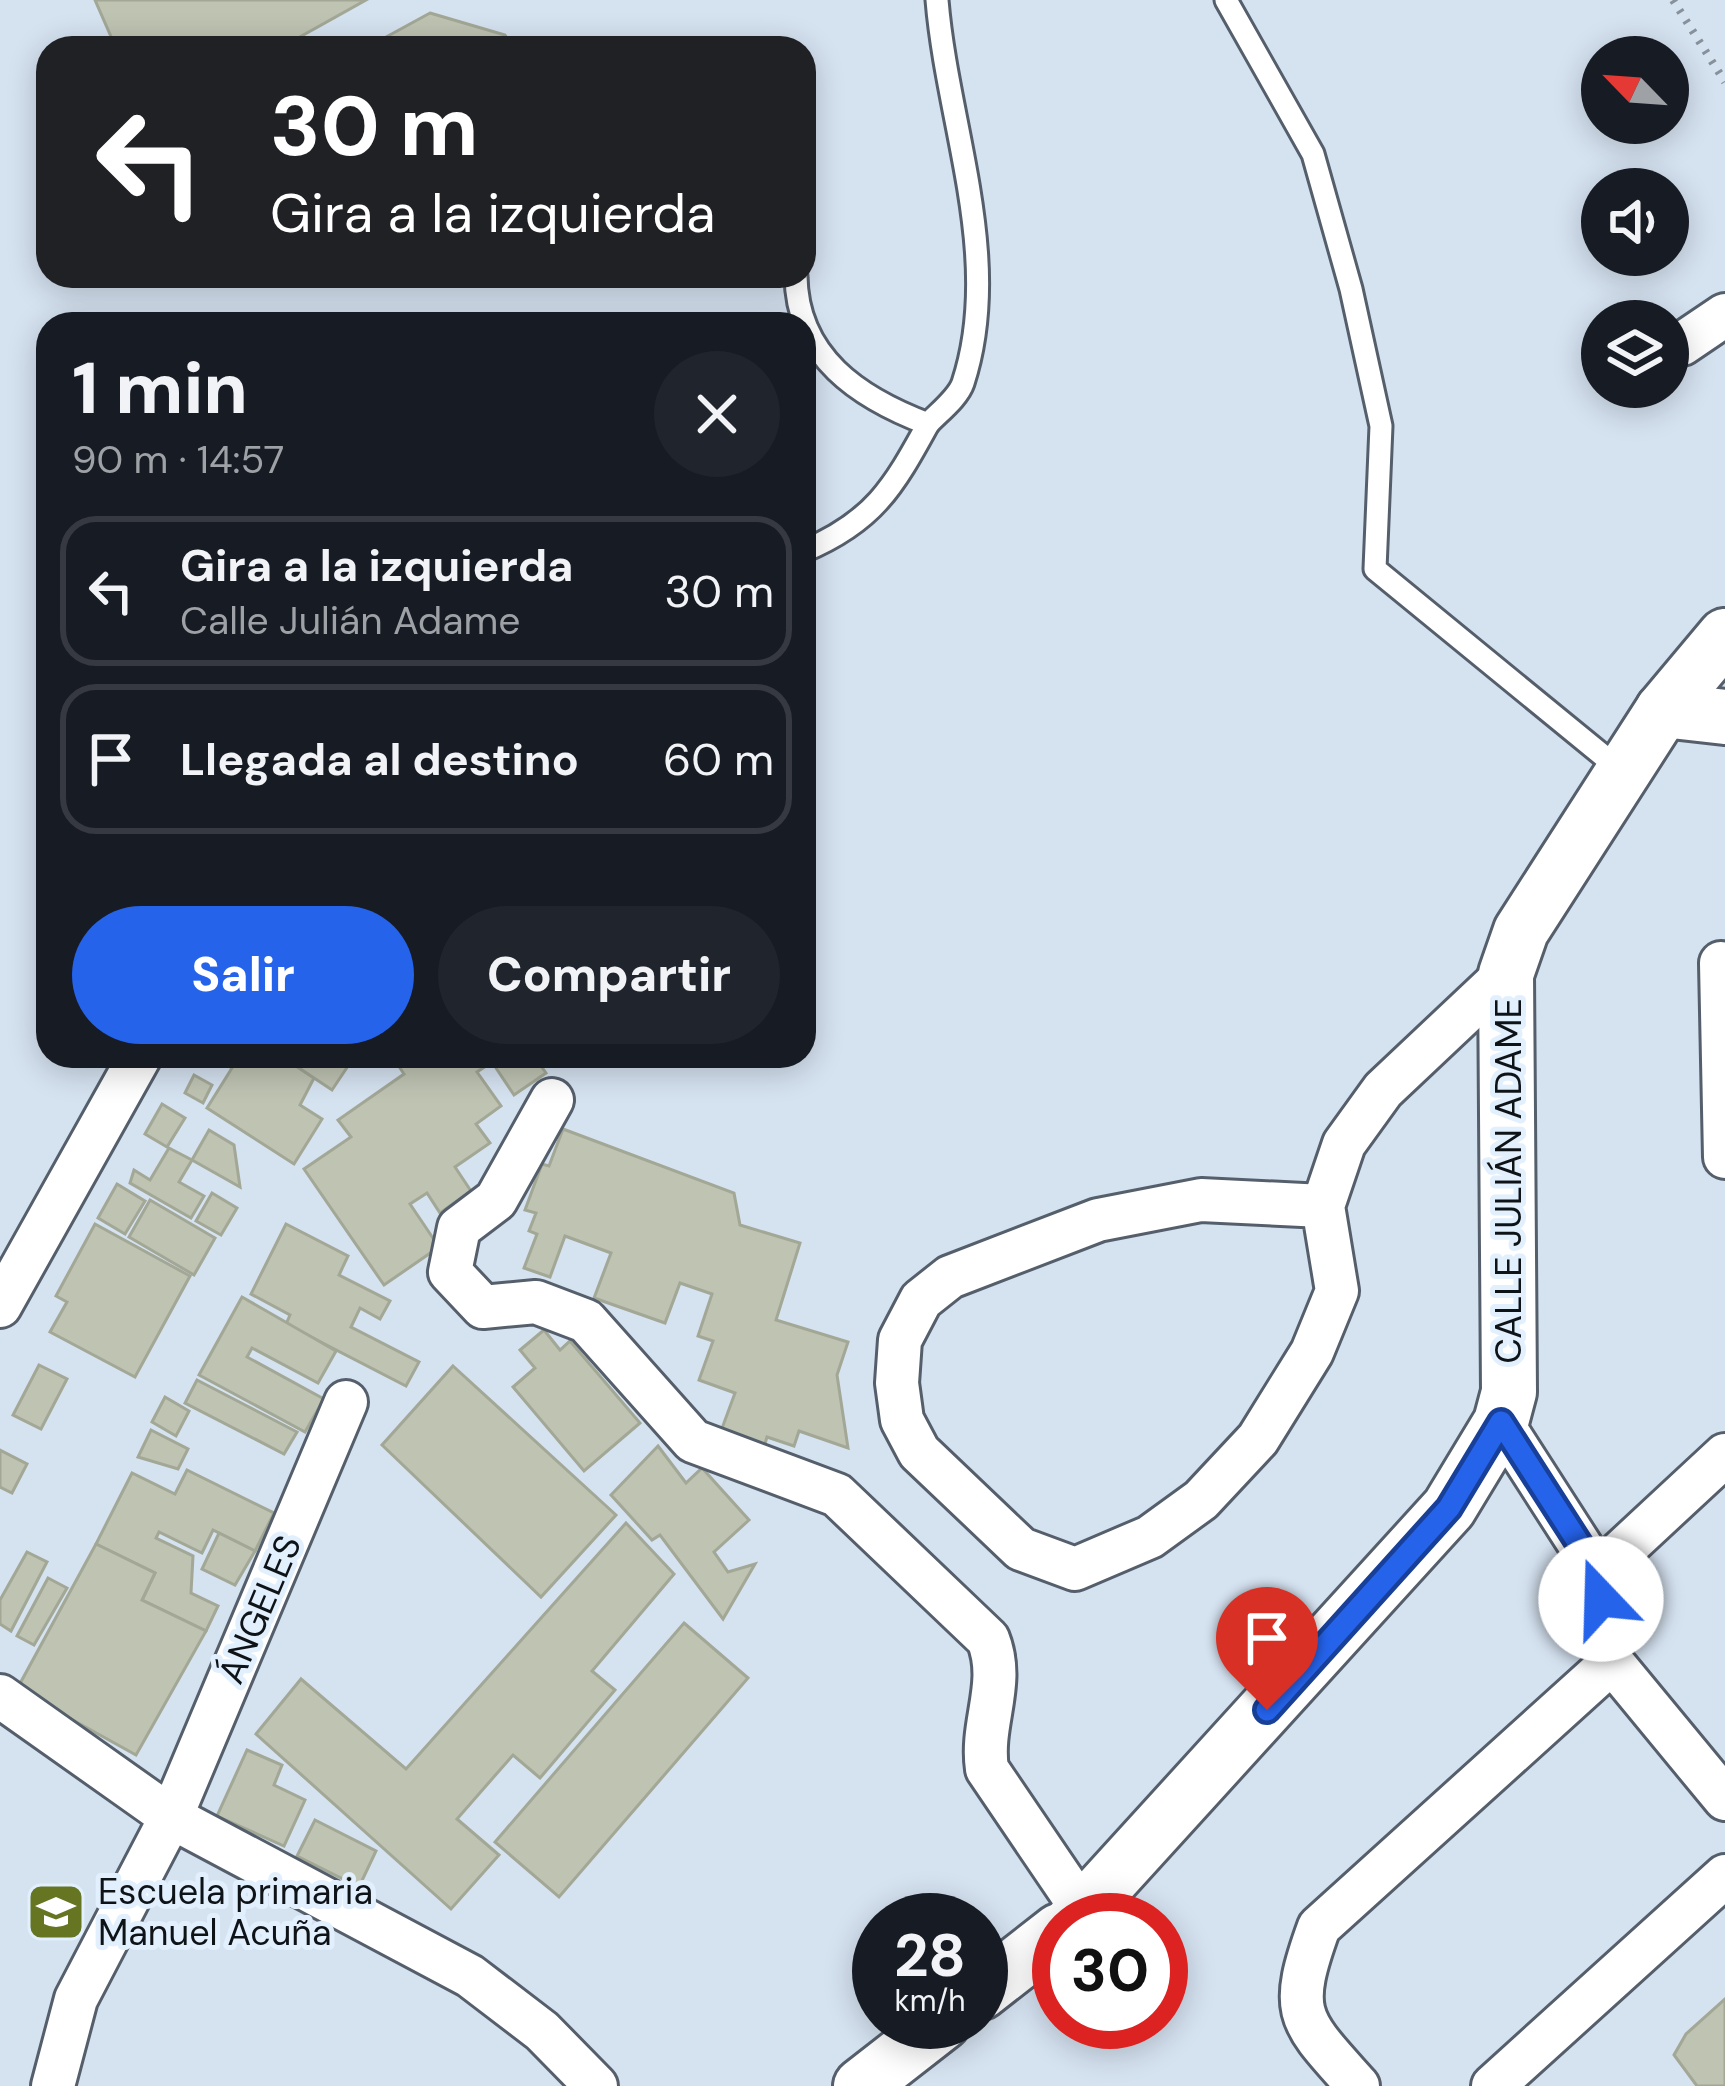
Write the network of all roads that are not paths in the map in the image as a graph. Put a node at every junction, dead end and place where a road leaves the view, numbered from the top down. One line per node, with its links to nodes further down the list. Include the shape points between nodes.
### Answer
1 (937, 0): 6 (lane, via 967,160 976,296 962,387)
2 (1226, 0): 11 (lane, via 1313,154 1351,290 1381,427 1375,569)
3 (1725, 315): 4 (street)
4 (1689, 339)
5 (816, 351): 6 (lane, via 877,405)
6 (928, 424): 7 (lane, via 892,492 844,534)
7 (816, 546)
8 (1722, 649): 9 (street, CALLE JULIÁN ADAME)
9 (1663, 710): 10 (street); 11 (street, CALLE JULIÁN ADAME)
10 (1725, 717)
11 (1623, 772): 13 (street, CALLE JULIÁN ADAME, via 1521,931)
12 (1721, 963): 16 (street)
13 (1506, 974): 17 (street, via 1362,1113); 20 (street, CALLE JULIÁN ADAME, via 1509,1391)
14 (133, 1068): 18 (street)
15 (552, 1100): 28 (street, via 496,1200 459,1228 450,1272 482,1307 536,1301 586,1321 693,1441 837,1495 988,1640 998,1664 983,1742 987,1769)
16 (1725, 1156)
17 (1323, 1206): 17 (street, via 1201,1199 1098,1220 950,1276 921,1300 899,1340 902,1420 919,1452 1022,1549 1051,1563 1075,1569 1150,1538 1202,1500 1258,1439 1312,1352 1337,1291)
18 (0, 1306)
19 (346, 1402): 26 (street, ÁNGELES)
20 (1501, 1422): 22 (street); 29 (street, CALLE JULIÁN ADAME, via 1449,1508)
21 (1725, 1455): 22 (street)
22 (1598, 1573): 23 (street)
23 (1612, 1662): 25 (street); 36 (street, via 1319,1927 1299,1981 1305,2027)
24 (0, 1696): 26 (street)
25 (1725, 1799)
26 (171, 1817): 33 (street, ÁNGELES, via 76,1999); 34 (street, via 470,1976)
27 (1725, 1876): 37 (street)
28 (1056, 1893)
29 (1098, 1893)
30 (1032, 1952): 31 (street, CALLE JULIÁN ADAME)
31 (1008, 1971)
32 (908, 2049): 35 (street)
33 (52, 2086)
34 (596, 2086)
35 (861, 2086)
36 (1358, 2086)
37 (1493, 2086)

